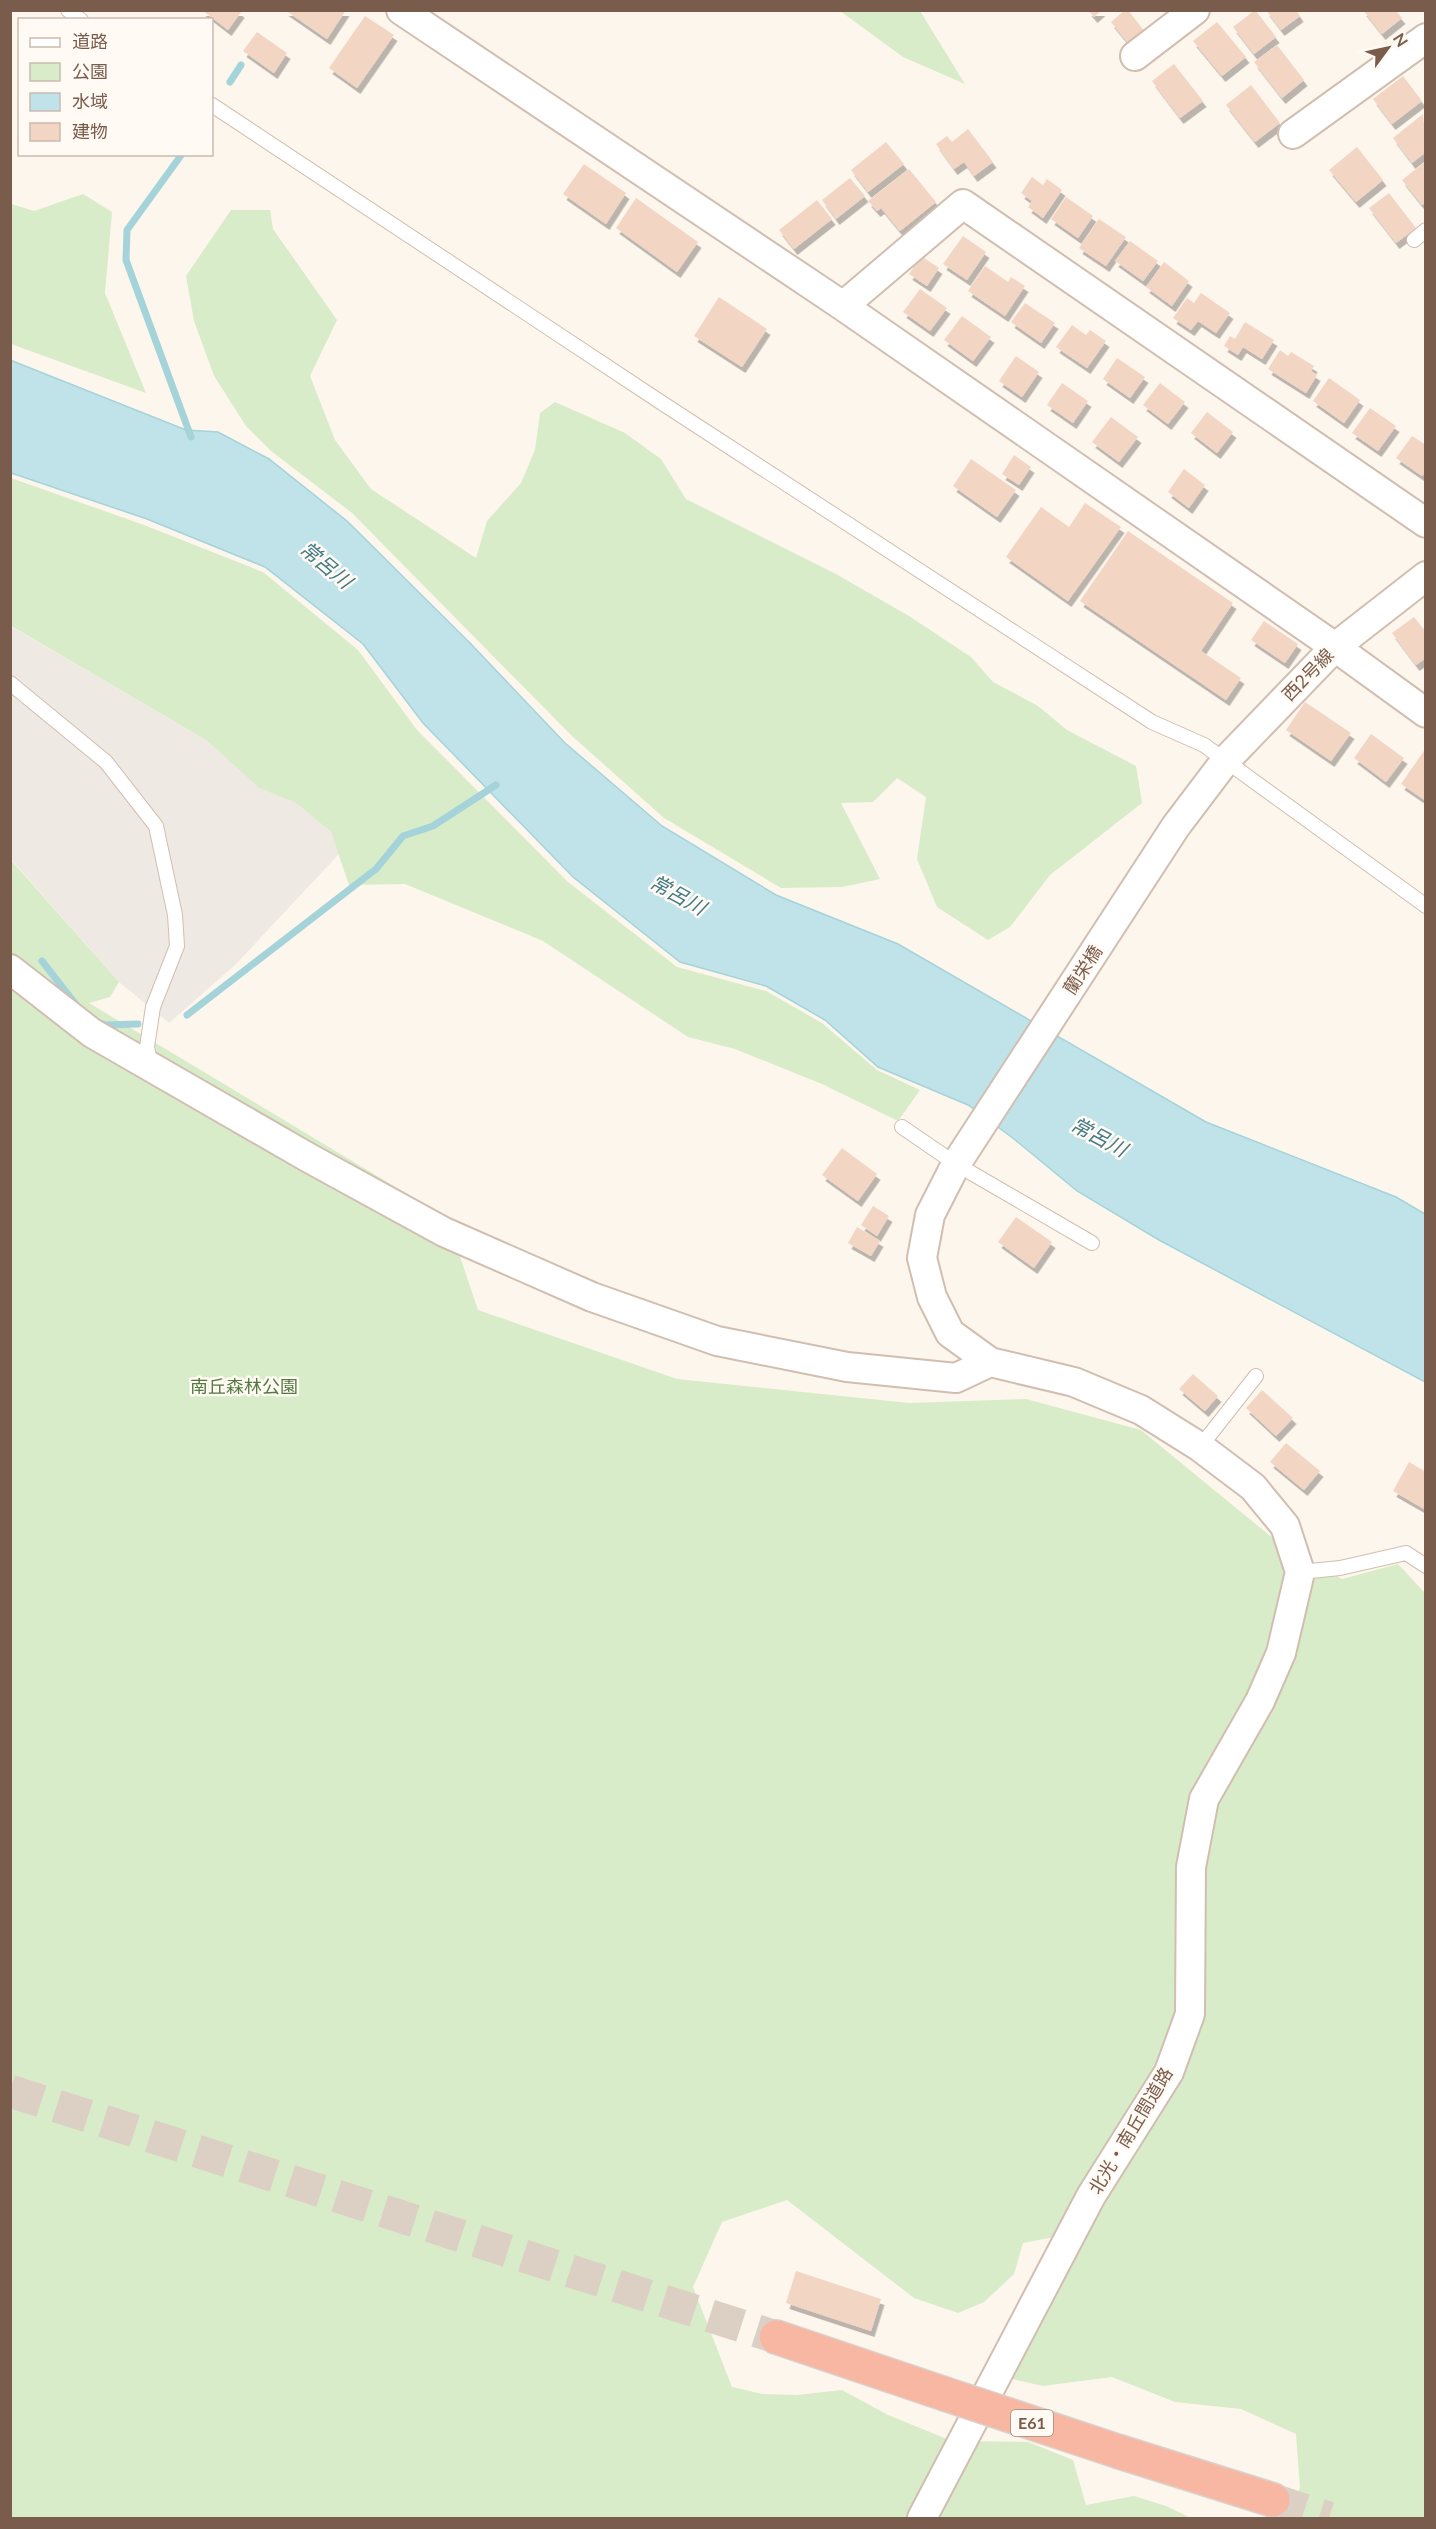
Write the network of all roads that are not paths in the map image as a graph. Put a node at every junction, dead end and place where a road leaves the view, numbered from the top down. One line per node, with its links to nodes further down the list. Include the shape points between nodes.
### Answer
1 (401, 10): 9 (street)
2 (1195, 10): 4 (street)
3 (1422, 48): 6 (street)
4 (1135, 56)
5 (213, 106): 15 (lane, via 1152,722 1204,745)
6 (1293, 134)
7 (1425, 230): 8 (lane)
8 (1414, 240)
9 (843, 306): 10 (street, via 963,204); 12 (street)
10 (1425, 523)
11 (1425, 576): 12 (street, 西2号線)
12 (1335, 647): 14 (street); 15 (street, 西2号線)
13 (10, 682): 19 (lane, via 106,762 156,826 175,915 177,946 153,1007 147,1047)
14 (1420, 701)
15 (1226, 760): 16 (street, 西2号線); 17 (lane)
16 (1204, 788): 21 (street, 蘭栄橋)
17 (1425, 906)
18 (10, 969): 19 (street, via 92,1033)
19 (152, 1067): 23 (street, via 444,1232 592,1297 717,1341 847,1367 956,1378)
20 (902, 1127): 21 (lane)
21 (960, 1159): 22 (lane); 23 (street, 蘭栄橋, via 930,1215 922,1258 932,1297 950,1333)
22 (1092, 1242)
23 (990, 1362): 25 (street, via 1074,1382 1141,1410)
24 (1256, 1376): 25 (lane)
25 (1200, 1447): 27 (street, via 1253,1487 1285,1526)
26 (1425, 1566): 27 (lane, via 1406,1553 1340,1568)
27 (1300, 1572): 30 (street, 北光・南丘間道路, via 1281,1653 1260,1701 1204,1799 1191,1867 1190,2014 1169,2072 1091,2196)
28 (776, 2337): 29 (highway, E61, bridge)
29 (1273, 2500)
30 (922, 2518)

